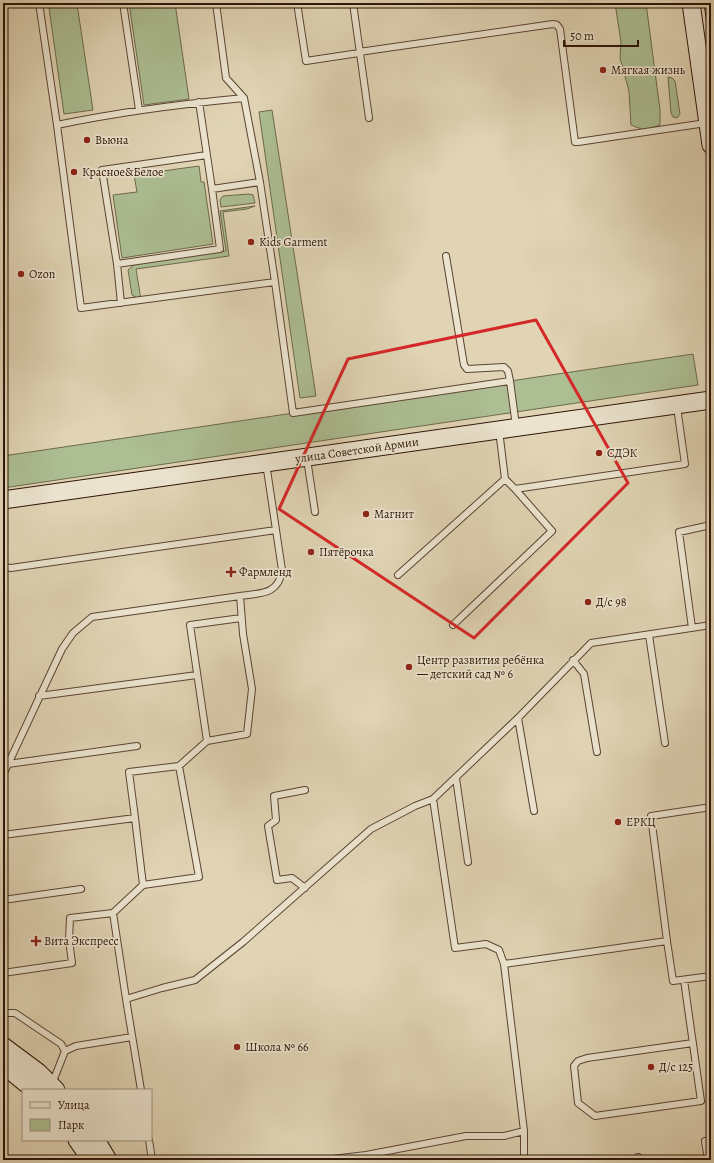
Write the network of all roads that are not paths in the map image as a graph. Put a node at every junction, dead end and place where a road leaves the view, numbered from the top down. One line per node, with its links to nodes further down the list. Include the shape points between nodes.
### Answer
1 (39, 3): 13 (lane)
2 (123, 3): 10 (lane)
3 (216, 3): 8 (lane, via 226,78)
4 (297, 3): 7 (lane, via 306,61)
5 (353, 3): 7 (lane)
6 (691, 3): 12 (main road)
7 (359, 52): 11 (lane); 12 (lane, via 553,24 560,29 575,142)
8 (244, 98): 9 (lane); 16 (lane)
9 (199, 102): 10 (lane); 15 (lane)
10 (139, 110): 13 (lane)
11 (369, 118)
12 (708, 122): 14 (main road)
13 (57, 125): 21 (lane, via 81,308)
14 (711, 145)
15 (207, 155): 17 (lane); 19 (lane, via 102,170)
16 (260, 182): 17 (lane); 20 (lane)
17 (212, 189): 19 (lane, via 220,249)
18 (446, 256): 22 (lane, via 464,365 467,369 504,367 508,370)
19 (116, 264): 21 (lane)
20 (275, 282): 21 (lane); 22 (lane, via 293,413)
21 (121, 303)
22 (510, 381): 25 (lane)
23 (711, 400): 24 (main road, улица Советской Армии)
24 (677, 405): 25 (main road, улица Советской Армии); 30 (lane, via 685,464)
25 (516, 428): 26 (main road, улица Советской Армии)
26 (498, 430): 27 (main road, улица Советской Армии); 29 (lane)
27 (307, 457): 28 (main road, улица Советской Армии); 32 (lane)
28 (266, 463): 31 (main road, улица Советской Армии); 34 (lane)
29 (505, 479): 30 (lane); 36 (lane)
30 (515, 489): 39 (lane, via 552,531)
31 (3, 500)
32 (315, 512)
33 (711, 525): 41 (lane, via 679,532)
34 (276, 530): 35 (lane, via 11,568); 37 (lane, via 281,579 272,589 263,593)
35 (3, 567)
36 (398, 575)
37 (240, 596): 38 (lane); 45 (lane, via 92,617 74,633 62,649)
38 (241, 618): 44 (lane, via 190,625); 47 (lane, via 252,689 247,734)
39 (453, 625)
40 (711, 625): 41 (lane)
41 (692, 628): 42 (lane)
42 (649, 635): 43 (lane, via 591,643); 48 (lane)
43 (573, 660): 46 (lane); 50 (lane, via 584,674)
44 (197, 675): 45 (lane); 47 (lane)
45 (39, 696): 51 (lane)
46 (518, 718): 54 (lane); 58 (lane)
47 (207, 741): 52 (lane)
48 (665, 743)
49 (137, 746): 51 (lane)
50 (597, 752)
51 (8, 764): 53 (lane)
52 (179, 766): 59 (lane, via 129,772); 62 (lane, via 199,877)
53 (3, 775)
54 (456, 778): 56 (lane); 61 (lane)
55 (305, 790): 63 (lane, via 274,796 276,820 268,826 277,880 292,878)
56 (433, 799): 63 (lane, via 372,828); 68 (lane, via 455,948 486,944 499,950)
57 (711, 807): 67 (lane, via 650,816)
58 (534, 811)
59 (135, 818): 60 (lane); 62 (lane)
60 (3, 834)
61 (468, 862)
62 (142, 885): 66 (lane)
63 (305, 888): 72 (lane, via 195,980)
64 (81, 889): 65 (lane)
65 (3, 900)
66 (113, 913): 69 (lane, via 70,918 72,963); 72 (lane)
67 (667, 941): 68 (lane); 71 (lane, via 673,981)
68 (504, 964): 82 (lane)
69 (3, 973)
70 (711, 976): 71 (lane)
71 (684, 980): 75 (lane)
72 (126, 999): 74 (lane)
73 (3, 1012): 77 (lane, via 15,1013 61,1044)
74 (132, 1037): 77 (lane); 81 (lane)
75 (693, 1043): 75 (lane, via 578,1061 574,1066 578,1103 595,1116 701,1101)
76 (3, 1046): 79 (main road, via 38,1072)
77 (65, 1050): 79 (lane)
78 (3, 1065): 80 (main road)
79 (54, 1088)
80 (33, 1089)
81 (141, 1089)
82 (524, 1131): 87 (lane, via 504,1136 466,1136); 92 (lane)
83 (78, 1141): 88 (main road)
84 (97, 1141): 89 (main road)
85 (149, 1141): 90 (lane)
86 (705, 1141): 93 (lane)
87 (367, 1157): 91 (lane)
88 (91, 1160)
89 (108, 1160)
90 (152, 1160)
91 (324, 1160)
92 (524, 1160)
93 (708, 1160)

